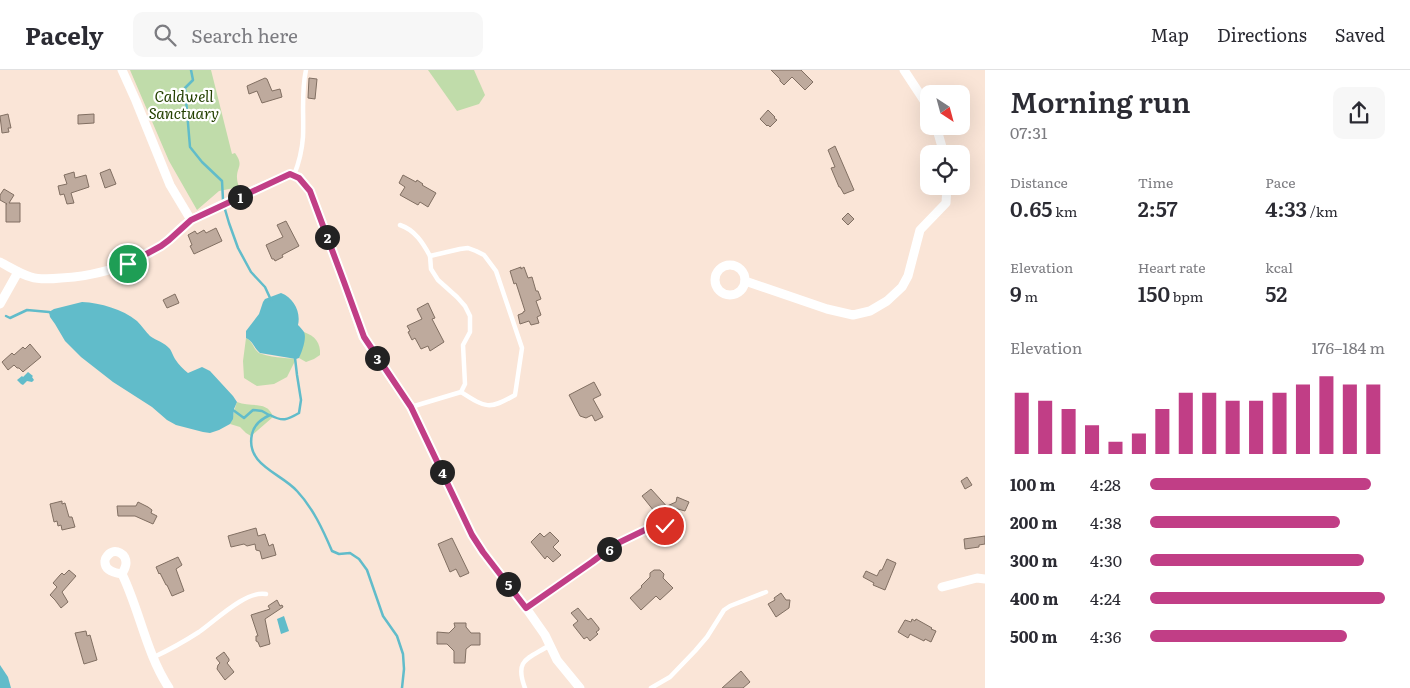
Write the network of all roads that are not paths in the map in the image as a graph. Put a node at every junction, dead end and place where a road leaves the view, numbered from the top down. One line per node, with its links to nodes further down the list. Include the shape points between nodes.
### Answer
1 (122, 70): 7 (street, via 170,185)
2 (306, 70): 5 (lane, via 303,137)
3 (904, 70): 4 (street)
4 (920, 94)
5 (294, 176): 7 (street, via 290,174); 15 (street, via 310,191 364,337)
6 (946, 195): 12 (street, via 946,203 920,230 902,288 870,311 852,315 827,310)
7 (191, 220): 11 (street, via 158,248 128,264 100,273 51,279 32,278)
8 (400, 225): 9 (lane, via 411,230)
9 (430, 256): 14 (lane, via 431,269 438,280 465,306 470,316 470,332 463,345 466,384); 14 (lane, via 468,248 484,255 498,276 522,348 515,396 491,406)
10 (0, 262): 11 (street)
11 (18, 272): 13 (street)
12 (745, 281)
13 (0, 304)
14 (461, 392): 15 (lane)
15 (411, 407): 22 (street, via 472,535)
16 (678, 515): 22 (lane, via 665,526 647,529 616,544)
17 (122, 574): 24 (street)
18 (985, 579): 19 (street)
19 (942, 587)
20 (766, 592): 28 (lane, via 724,610 695,651 670,677)
21 (266, 594): 24 (lane, via 249,596 198,632)
22 (526, 608): 23 (street)
23 (550, 645): 26 (lane, via 524,661 520,675); 27 (street, via 557,660)
24 (153, 658): 25 (street)
25 (169, 688)
26 (525, 688)
27 (580, 688)
28 (651, 688)

